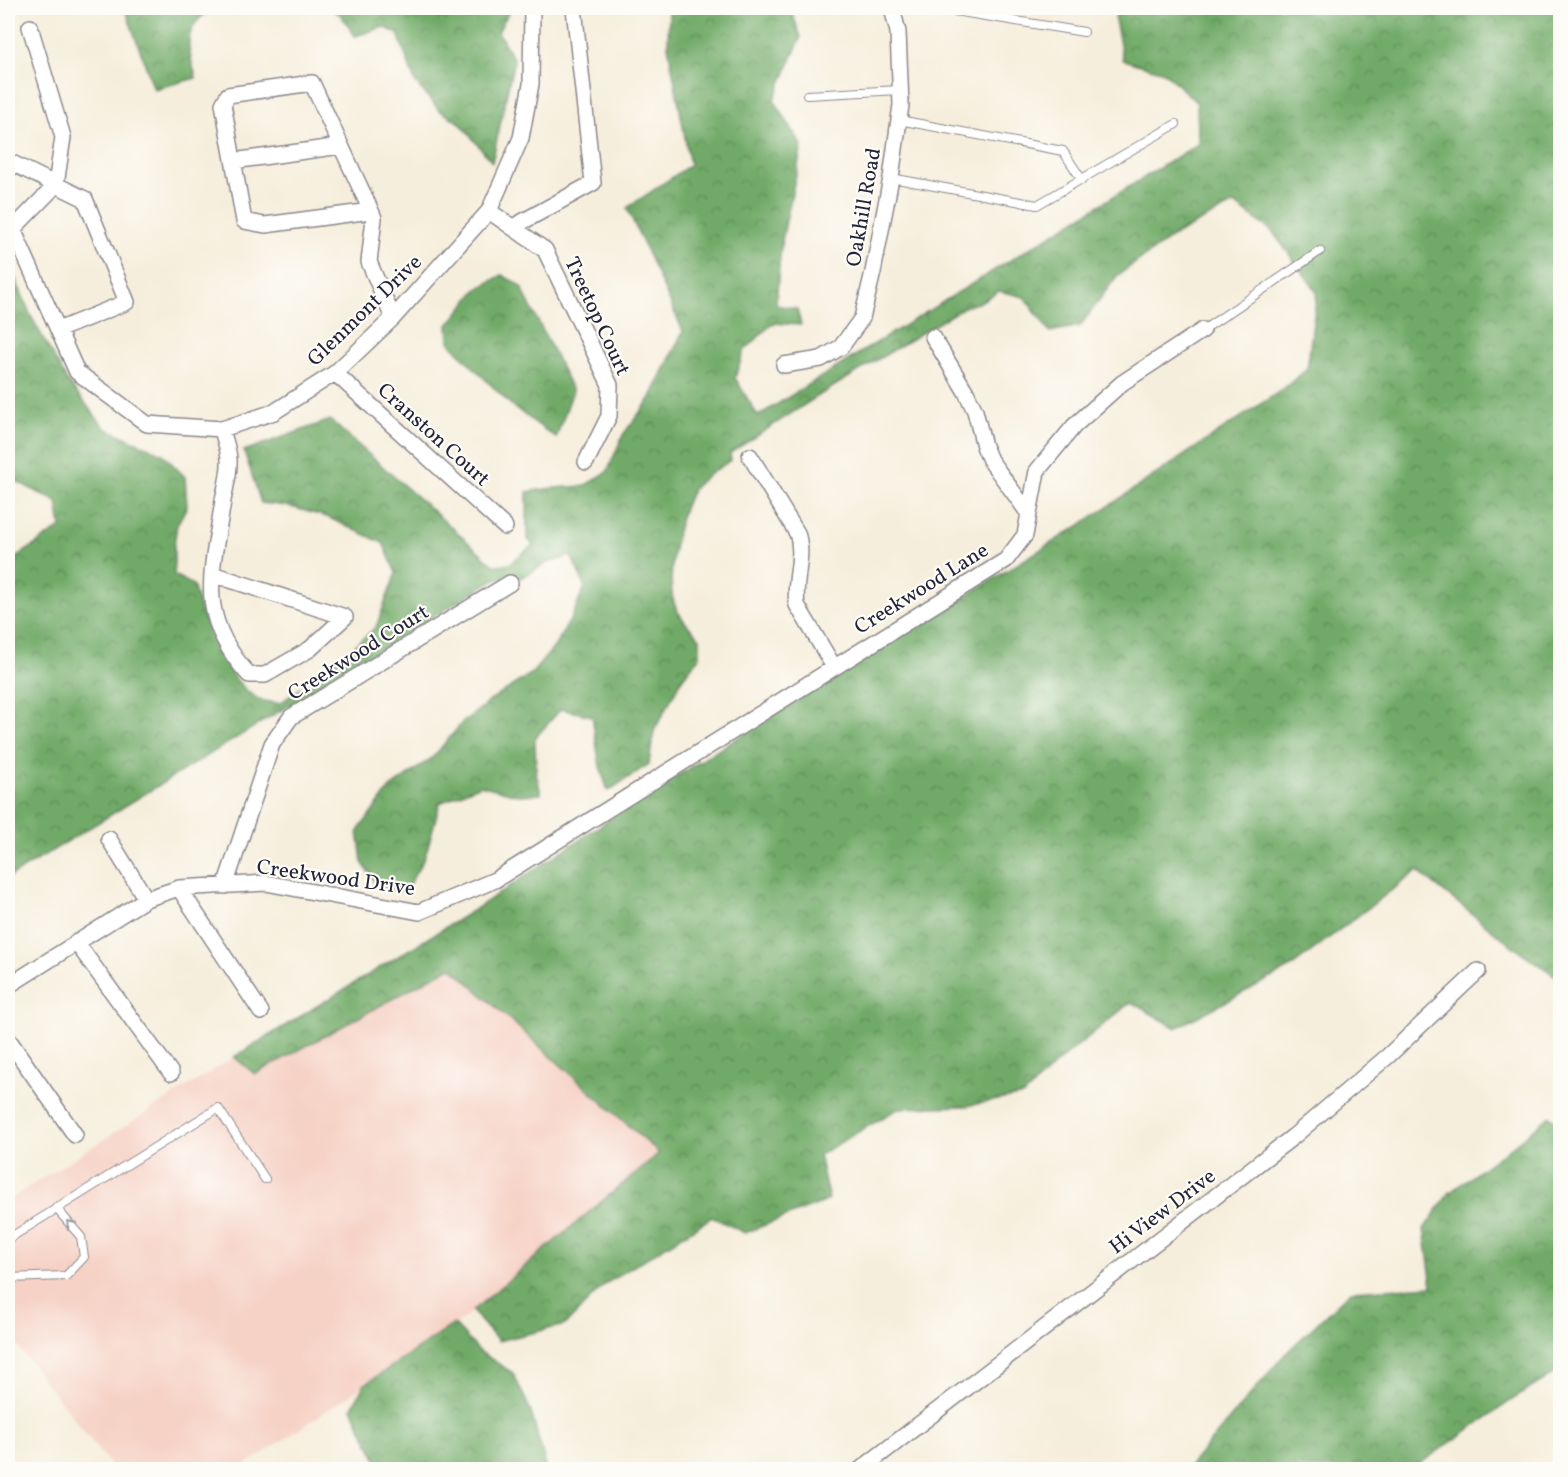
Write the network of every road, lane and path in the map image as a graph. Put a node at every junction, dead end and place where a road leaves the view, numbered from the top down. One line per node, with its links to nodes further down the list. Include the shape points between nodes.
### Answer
1 (532, 8): 18 (street, Glenmont Drive, via 531,84 520,138)
2 (574, 8): 19 (street, via 593,183)
3 (891, 8): 7 (street, Oakhill Road, via 898,32)
4 (936, 8): 6 (lane)
5 (30, 27): 16 (street, via 63,137)
6 (1084, 32)
7 (900, 90): 8 (lane); 9 (street, Oakhill Road)
8 (807, 94)
9 (898, 120): 14 (street, Oakhill Road); 15 (lane, via 1063,152)
10 (1176, 124): 15 (lane)
11 (341, 146): 12 (street); 12 (street, via 312,83 228,95 223,104); 17 (street)
12 (233, 160): 17 (street, via 244,221 265,225)
13 (8, 161): 16 (street)
14 (891, 178): 15 (lane, via 1037,205); 26 (street, Oakhill Road, via 862,318 841,347 821,359)
15 (1082, 180)
16 (56, 185): 20 (street); 23 (street, via 85,199 127,302)
17 (371, 211): 22 (street, via 374,218 369,262)
18 (489, 211): 19 (street, Treetop Court); 22 (street, Glenmont Drive)
19 (513, 227): 30 (street, Treetop Court, via 545,250 610,385 609,416)
20 (9, 231): 23 (street, Glenmont Drive, via 16,236)
21 (1320, 251): 24 (lane)
22 (393, 318): 27 (street, Glenmont Drive)
23 (58, 330): 28 (street, Glenmont Drive, via 77,372 147,424)
24 (1203, 330): 31 (street, Creekwood Lane, via 1122,384 1074,426 1037,471)
25 (933, 337): 31 (street, via 975,411 990,460)
26 (784, 365)
27 (335, 373): 28 (street, Glenmont Drive, via 274,412); 32 (street, Cranston Court)
28 (222, 429): 33 (street, via 229,461)
29 (750, 456): 35 (street, via 797,533 802,546 797,605)
30 (586, 462)
31 (1029, 514): 35 (street, Creekwood Lane, via 1025,535 1006,560)
32 (505, 526)
33 (212, 574): 33 (street, via 211,600 217,628 235,660 249,675 265,675 310,649 345,617)
34 (510, 583): 37 (street, Creekwood Court, via 291,717 272,744)
35 (834, 667): 37 (street, Creekwood Drive, via 495,880 419,912 266,884)
36 (109, 839): 39 (street)
37 (225, 886): 38 (street, Creekwood Drive)
38 (179, 888): 39 (street, Creekwood Drive); 43 (street)
39 (146, 899): 40 (street, Creekwood Drive)
40 (76, 942): 42 (street, Creekwood Drive); 45 (street)
41 (1478, 971): 51 (street, Hi View Drive, via 1388,1056 1294,1136)
42 (8, 986)
43 (261, 1012)
44 (8, 1039): 46 (street)
45 (171, 1073)
46 (75, 1135)
47 (265, 1179): 48 (lane, via 218,1108)
48 (56, 1208): 49 (lane); 50 (lane, one-way to 48, via 66,1276 84,1257 81,1237)
49 (8, 1239)
50 (8, 1278)
51 (860, 1470)

